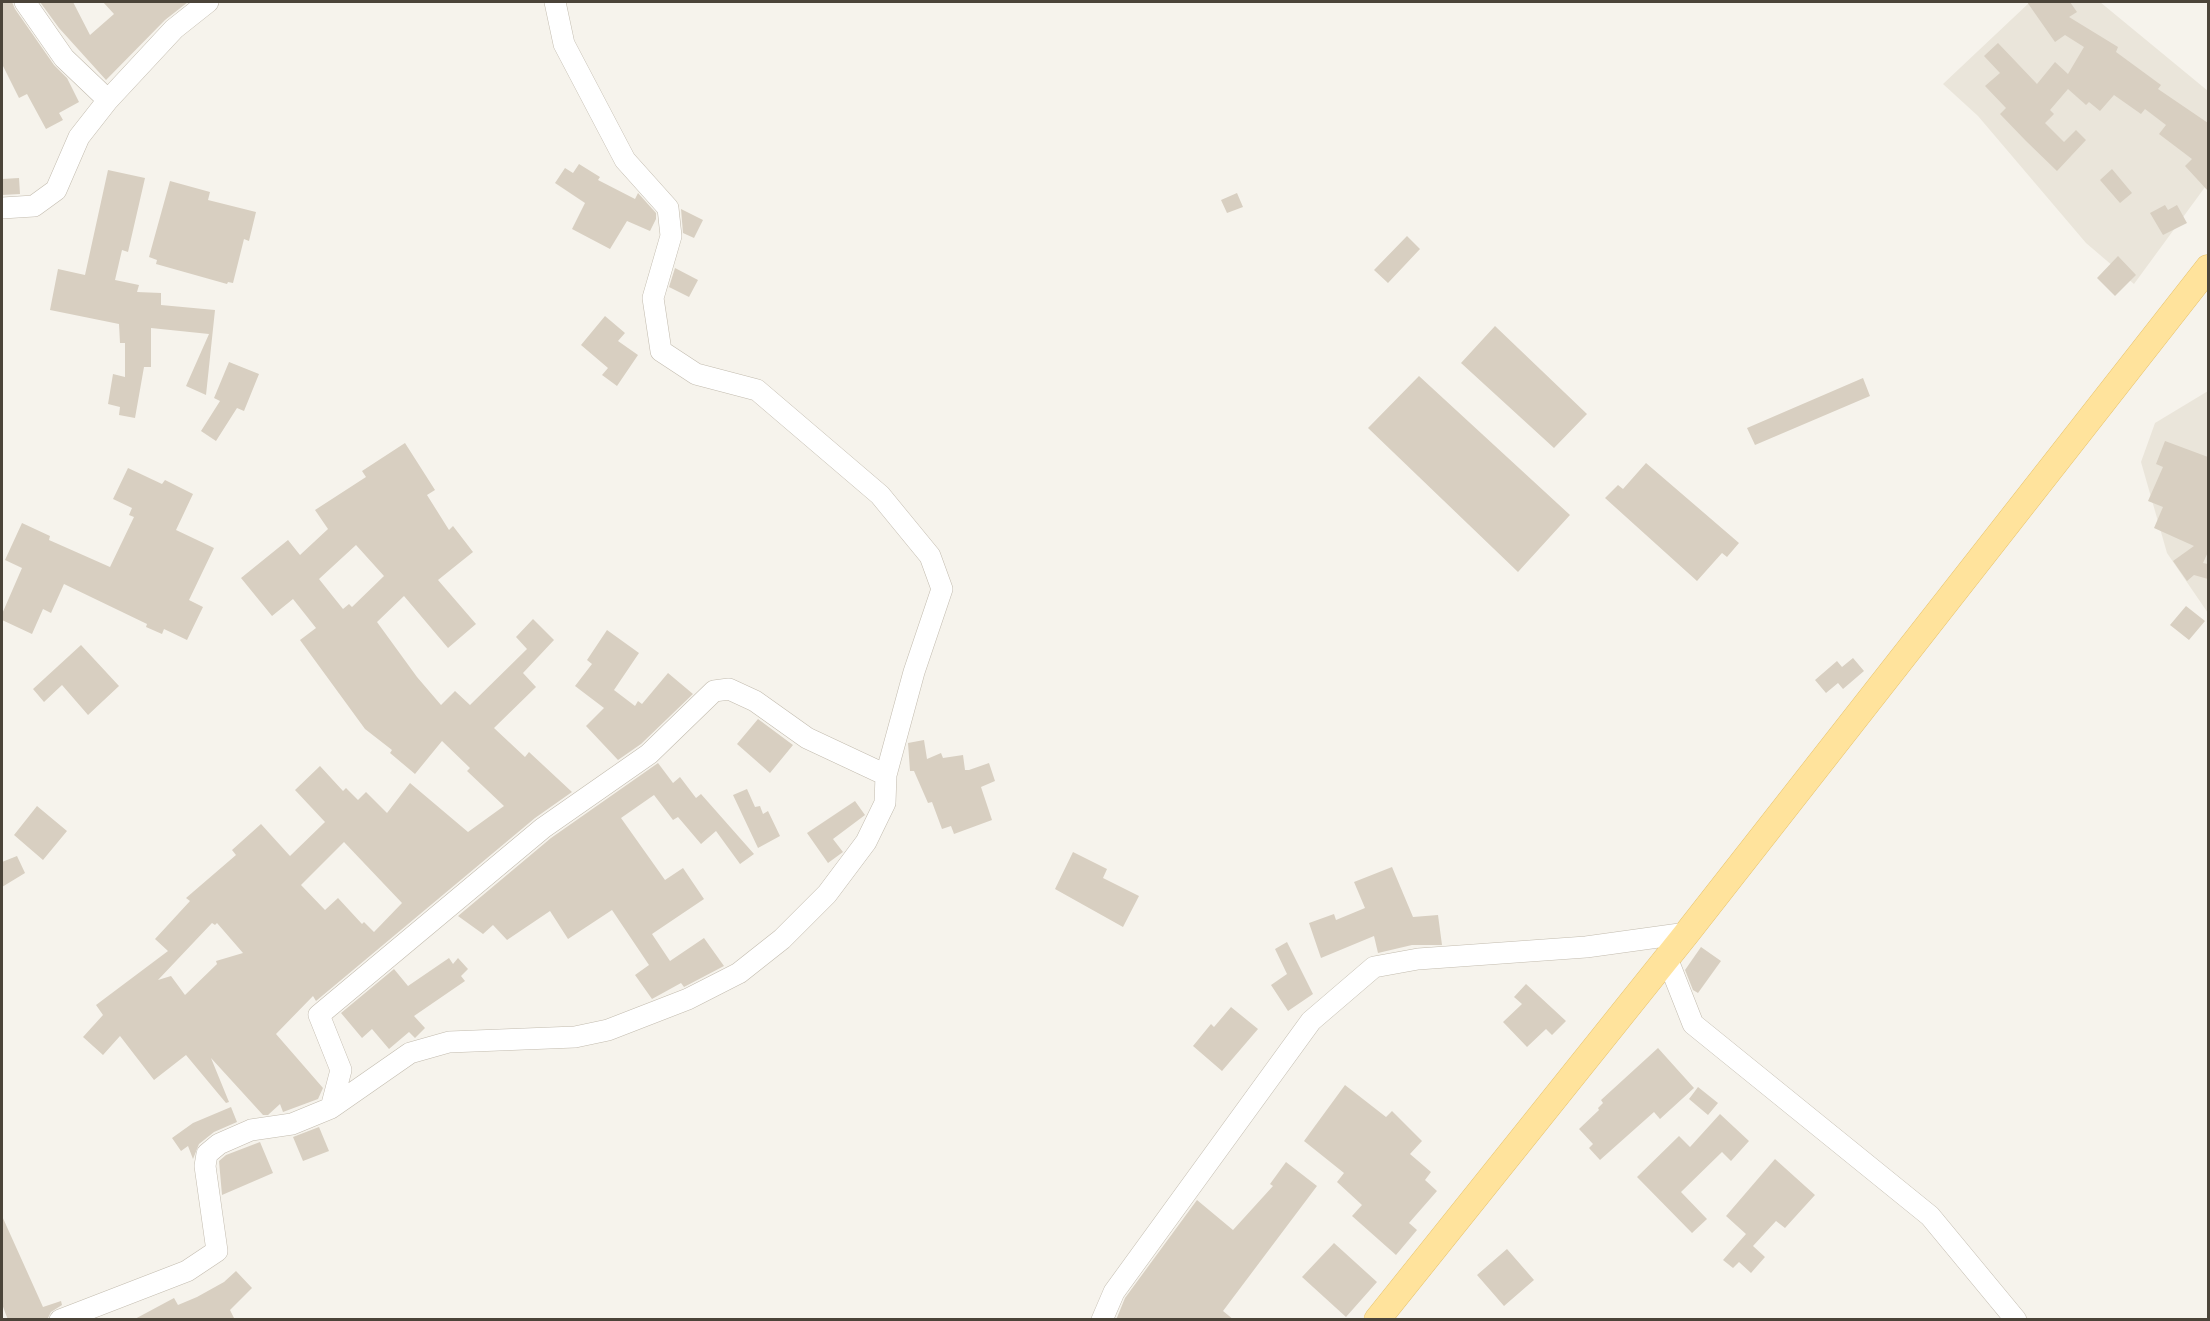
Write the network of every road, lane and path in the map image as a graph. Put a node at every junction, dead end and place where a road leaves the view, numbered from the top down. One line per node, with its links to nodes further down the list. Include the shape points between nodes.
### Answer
1 (24, 2): 4 (street, via 64,58)
2 (208, 2): 4 (street, via 174,29)
3 (555, 2): 7 (street, via 564,44 625,160 668,208 671,236 653,298 661,351 696,374 757,390 880,495 930,556 942,589)
4 (108, 100): 5 (street, via 79,138 56,190 34,206)
5 (2, 208)
6 (2208, 268): 8 (main road)
7 (886, 775): 10 (street, via 885,803 866,842 827,894 782,939 738,973 688,999 609,1030 575,1037 449,1042 410,1053); 10 (street, via 807,738 754,701 729,689 714,691 649,754 543,828 319,1015 341,1070)
8 (1687, 933): 9 (main road); 12 (street, via 1586,947 1418,959 1374,967 1311,1022 1114,1292)
9 (1667, 958): 13 (main road); 14 (street, via 1693,1024 1930,1216)
10 (331, 1108): 11 (street, via 292,1124 251,1130 219,1144 207,1154 205,1166 216,1251 204,1261)
11 (60, 1320)
12 (1102, 1320)
13 (1377, 1320)
14 (2016, 1320)

